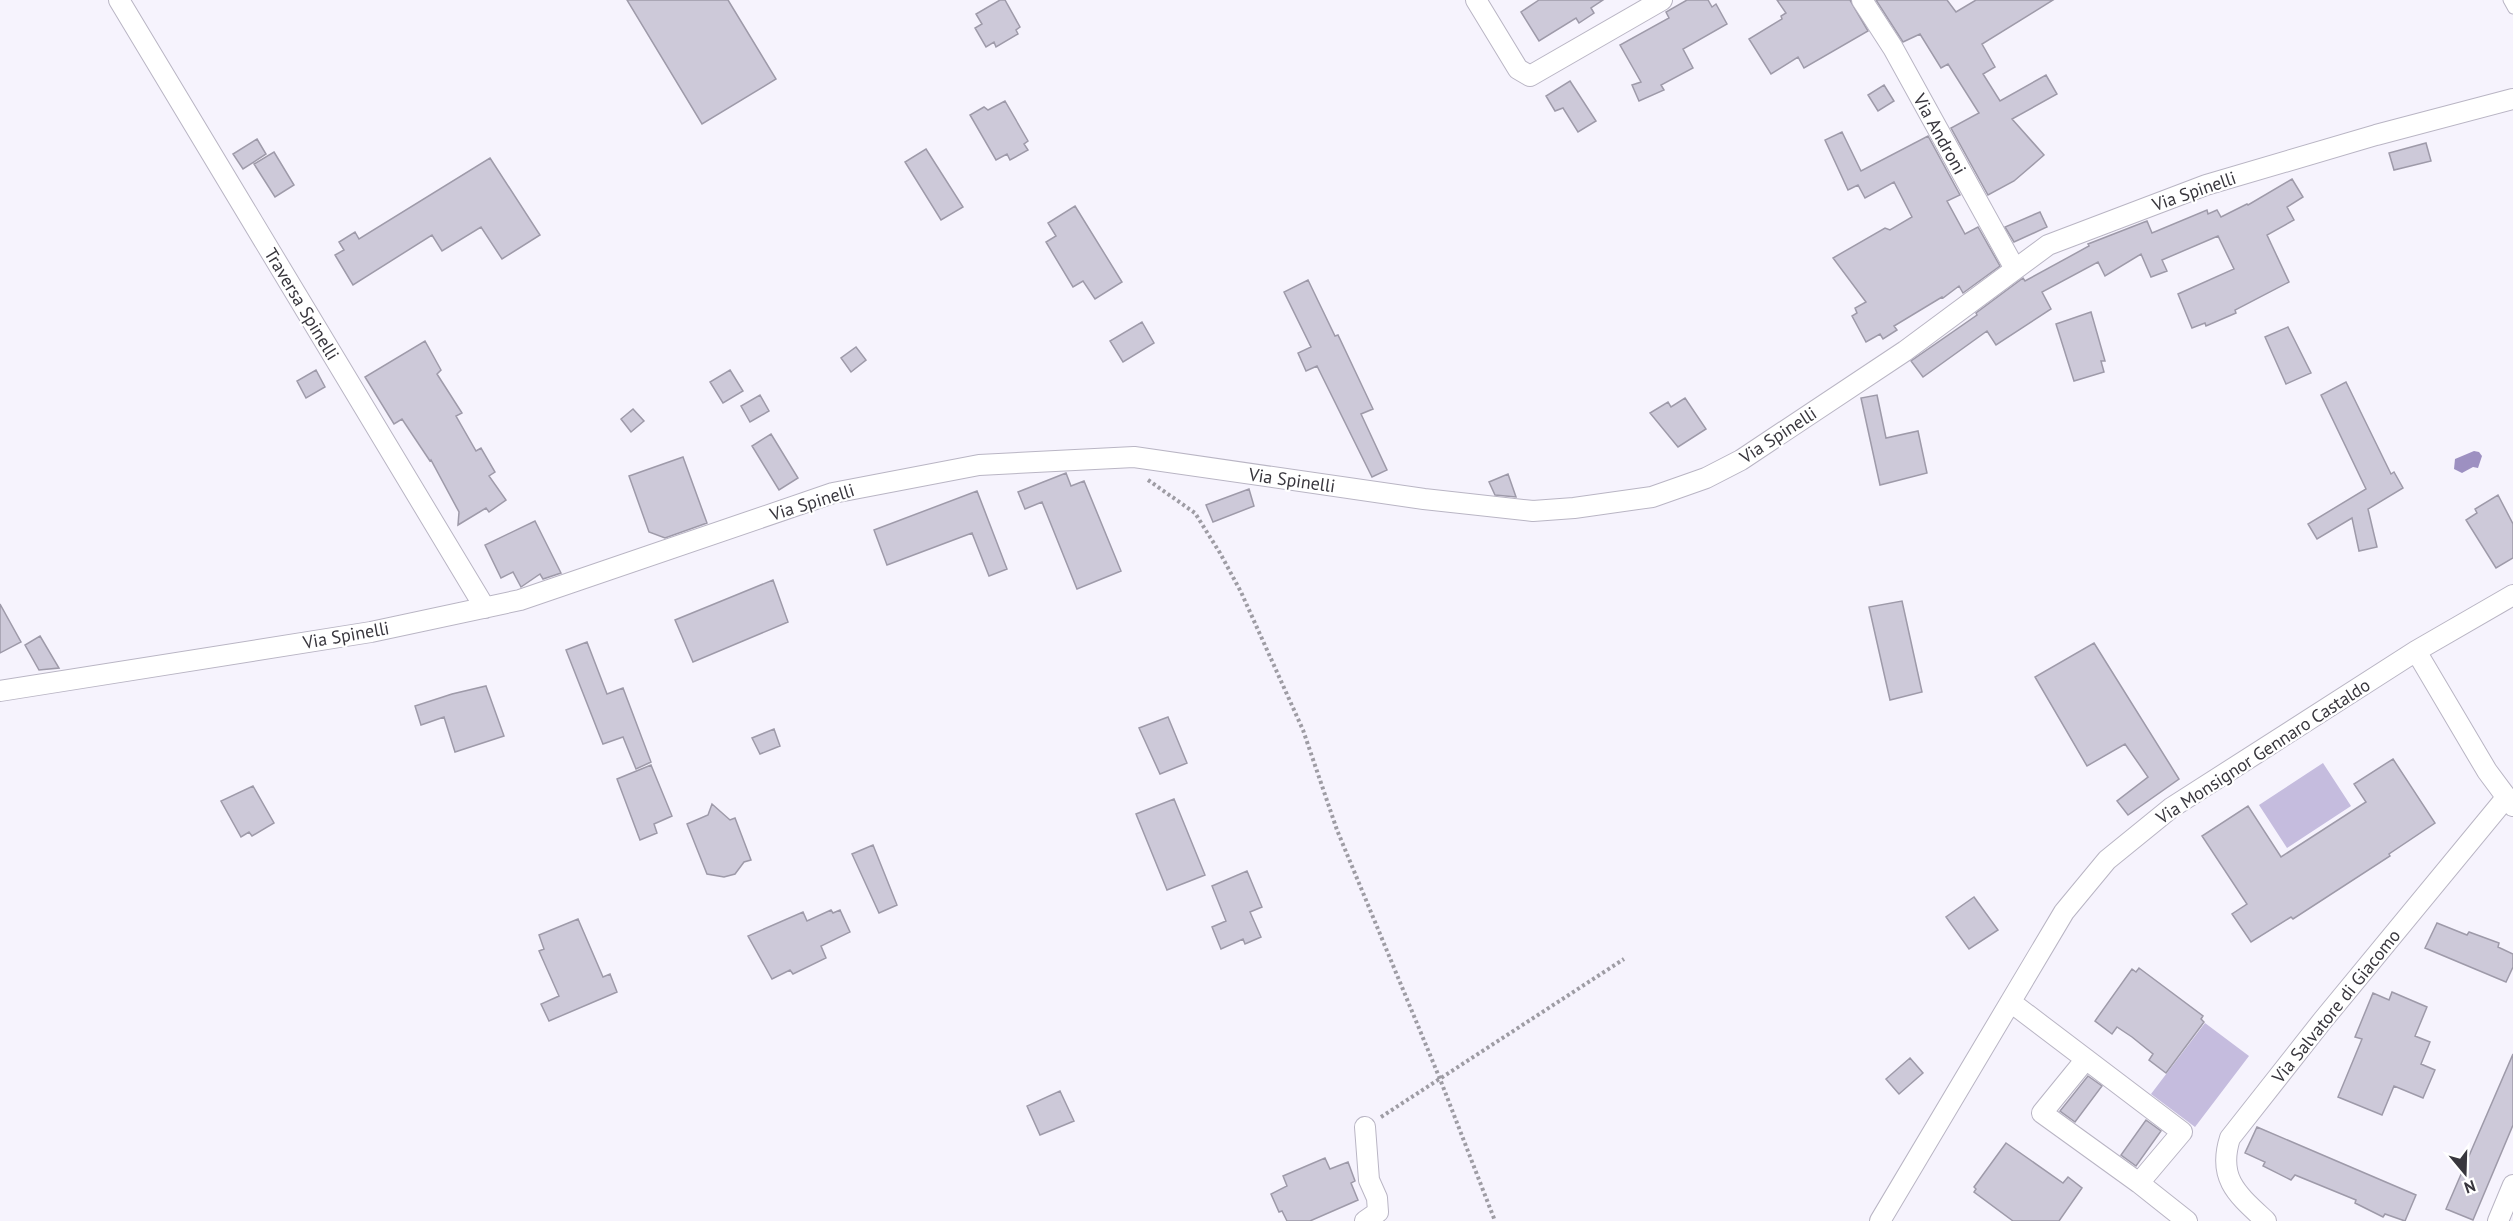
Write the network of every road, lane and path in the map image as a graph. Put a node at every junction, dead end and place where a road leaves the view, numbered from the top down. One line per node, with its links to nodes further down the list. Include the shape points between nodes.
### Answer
1 (120, 0): 11 (street, Traversa Spinelli)
2 (1476, 0): 3 (street, via 1518,69 1530,76)
3 (1662, 0)
4 (1862, 0): 8 (street, Via Androni, via 1893,48)
5 (2508, 0): 6 (lane)
6 (2513, 9)
7 (2513, 99): 8 (street, Via Spinelli, via 2206,185 2048,245)
8 (2015, 269): 9 (street, Via Spinelli, via 1905,351 1741,460 1706,478 1652,497 1533,511)
9 (1134, 457): 11 (street, Via Spinelli, via 979,465 833,493 520,600); 18 (path, via 1141,476 1195,513 1241,592 1303,730 1337,830)
10 (2513, 595): 12 (street, Via Monsignor Gennaro Castaldo)
11 (485, 608): 13 (street, Via Spinelli, via 347,636)
12 (2416, 651): 14 (street, Via Salvatore di Giacomo); 16 (street, Via Monsignor Gennaro Castaldo, via 2171,808 2107,860 2064,912)
13 (0, 691)
14 (2509, 802): 26 (street, Via Salvatore di Giacomo, via 2323,1020 2230,1138 2226,1159 2229,1179 2238,1195)
15 (1624, 959): 18 (path)
16 (2012, 1003): 17 (street); 24 (street, Via Monsignor Gennaro Castaldo)
17 (2086, 1059): 20 (street, via 2182,1132); 20 (street, via 2042,1113)
18 (1440, 1079): 19 (path); 23 (path)
19 (1365, 1127): 22 (street, via 1369,1180 1378,1212)
20 (2139, 1183): 25 (street)
21 (2513, 1185): 27 (street)
22 (1365, 1221)
23 (1495, 1221)
24 (1880, 1221)
25 (2187, 1221)
26 (2266, 1221)
27 (2498, 1221)

